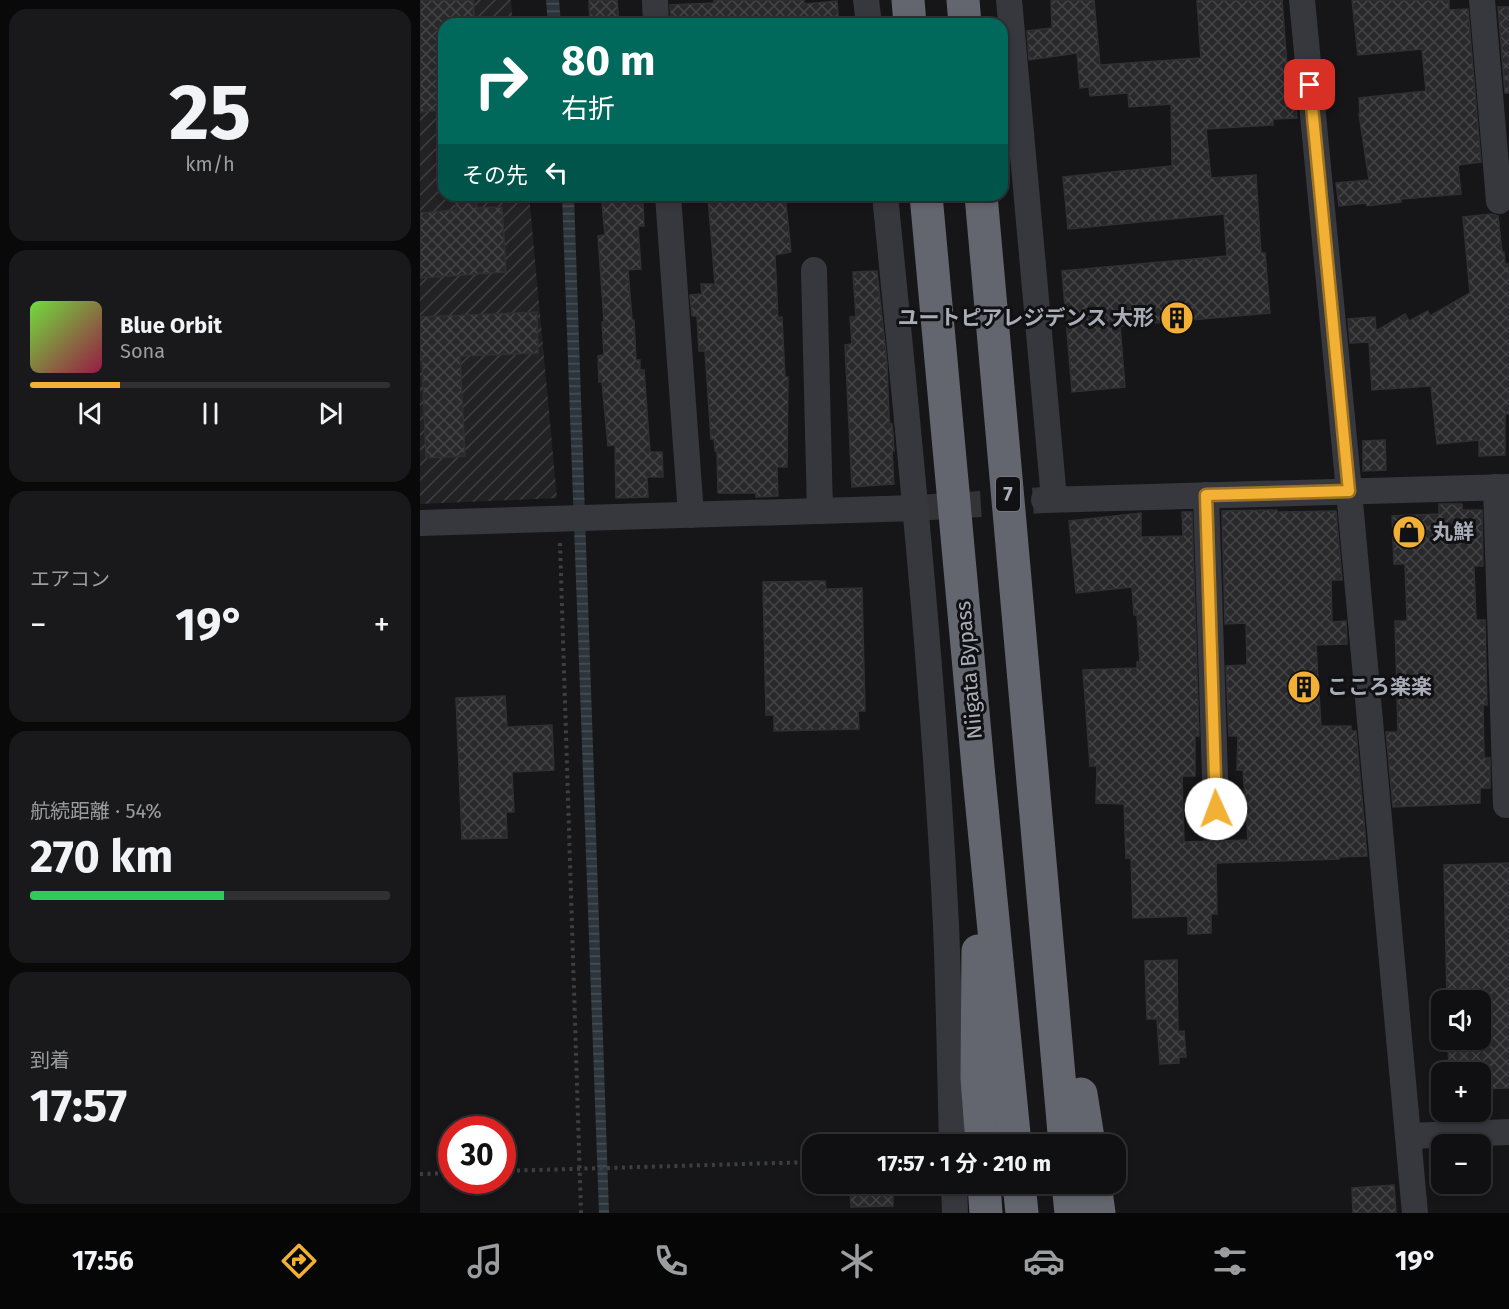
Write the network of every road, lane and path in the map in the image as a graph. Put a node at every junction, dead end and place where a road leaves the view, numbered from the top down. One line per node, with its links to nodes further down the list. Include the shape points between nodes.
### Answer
1 (655, 0): 8 (street)
2 (866, 0): 9 (street)
3 (908, 0): 10 (highway)
4 (963, 0): 11 (highway)
5 (1009, 0): 20 (street, via 1049,500)
6 (1302, 0): 19 (street)
7 (1482, 0): 16 (street)
8 (656, 18)
9 (868, 18)
10 (910, 18)
11 (964, 18)
12 (668, 201): 23 (street)
13 (886, 201): 21 (street)
14 (927, 201): 26 (highway, Niigata Bypass)
15 (982, 201): 27 (highway, 7)
16 (1499, 201)
17 (814, 270): 22 (street)
18 (1503, 487): 19 (street); 28 (street)
19 (1349, 491): 20 (street); 36 (street)
20 (1206, 495): 29 (street)
21 (916, 508): 22 (street); 31 (street, via 946,925)
22 (820, 511): 23 (street)
23 (691, 515): 24 (street)
24 (562, 519): 25 (street); 38 (path)
25 (420, 523)
26 (978, 767): 32 (highway, via 977,1078); 33 (highway, Niigata Bypass)
27 (1035, 792): 34 (highway, 7); 35 (highway)
28 (1506, 805)
29 (1216, 809)
30 (1509, 1132): 36 (street)
31 (952, 1134)
32 (981, 1134)
33 (1015, 1134)
34 (1064, 1134)
35 (1087, 1134)
36 (1408, 1136): 53 (street)
37 (802, 1162): 38 (path)
38 (579, 1168): 39 (path); 47 (path)
39 (516, 1170)
40 (438, 1173): 41 (path)
41 (420, 1174)
42 (954, 1194): 48 (street)
43 (985, 1194): 49 (highway)
44 (1020, 1194): 50 (highway)
45 (1069, 1194): 51 (highway)
46 (1096, 1194): 52 (highway)
47 (581, 1213)
48 (955, 1213)
49 (986, 1213)
50 (1022, 1213)
51 (1071, 1213)
52 (1099, 1213)
53 (1415, 1213)

